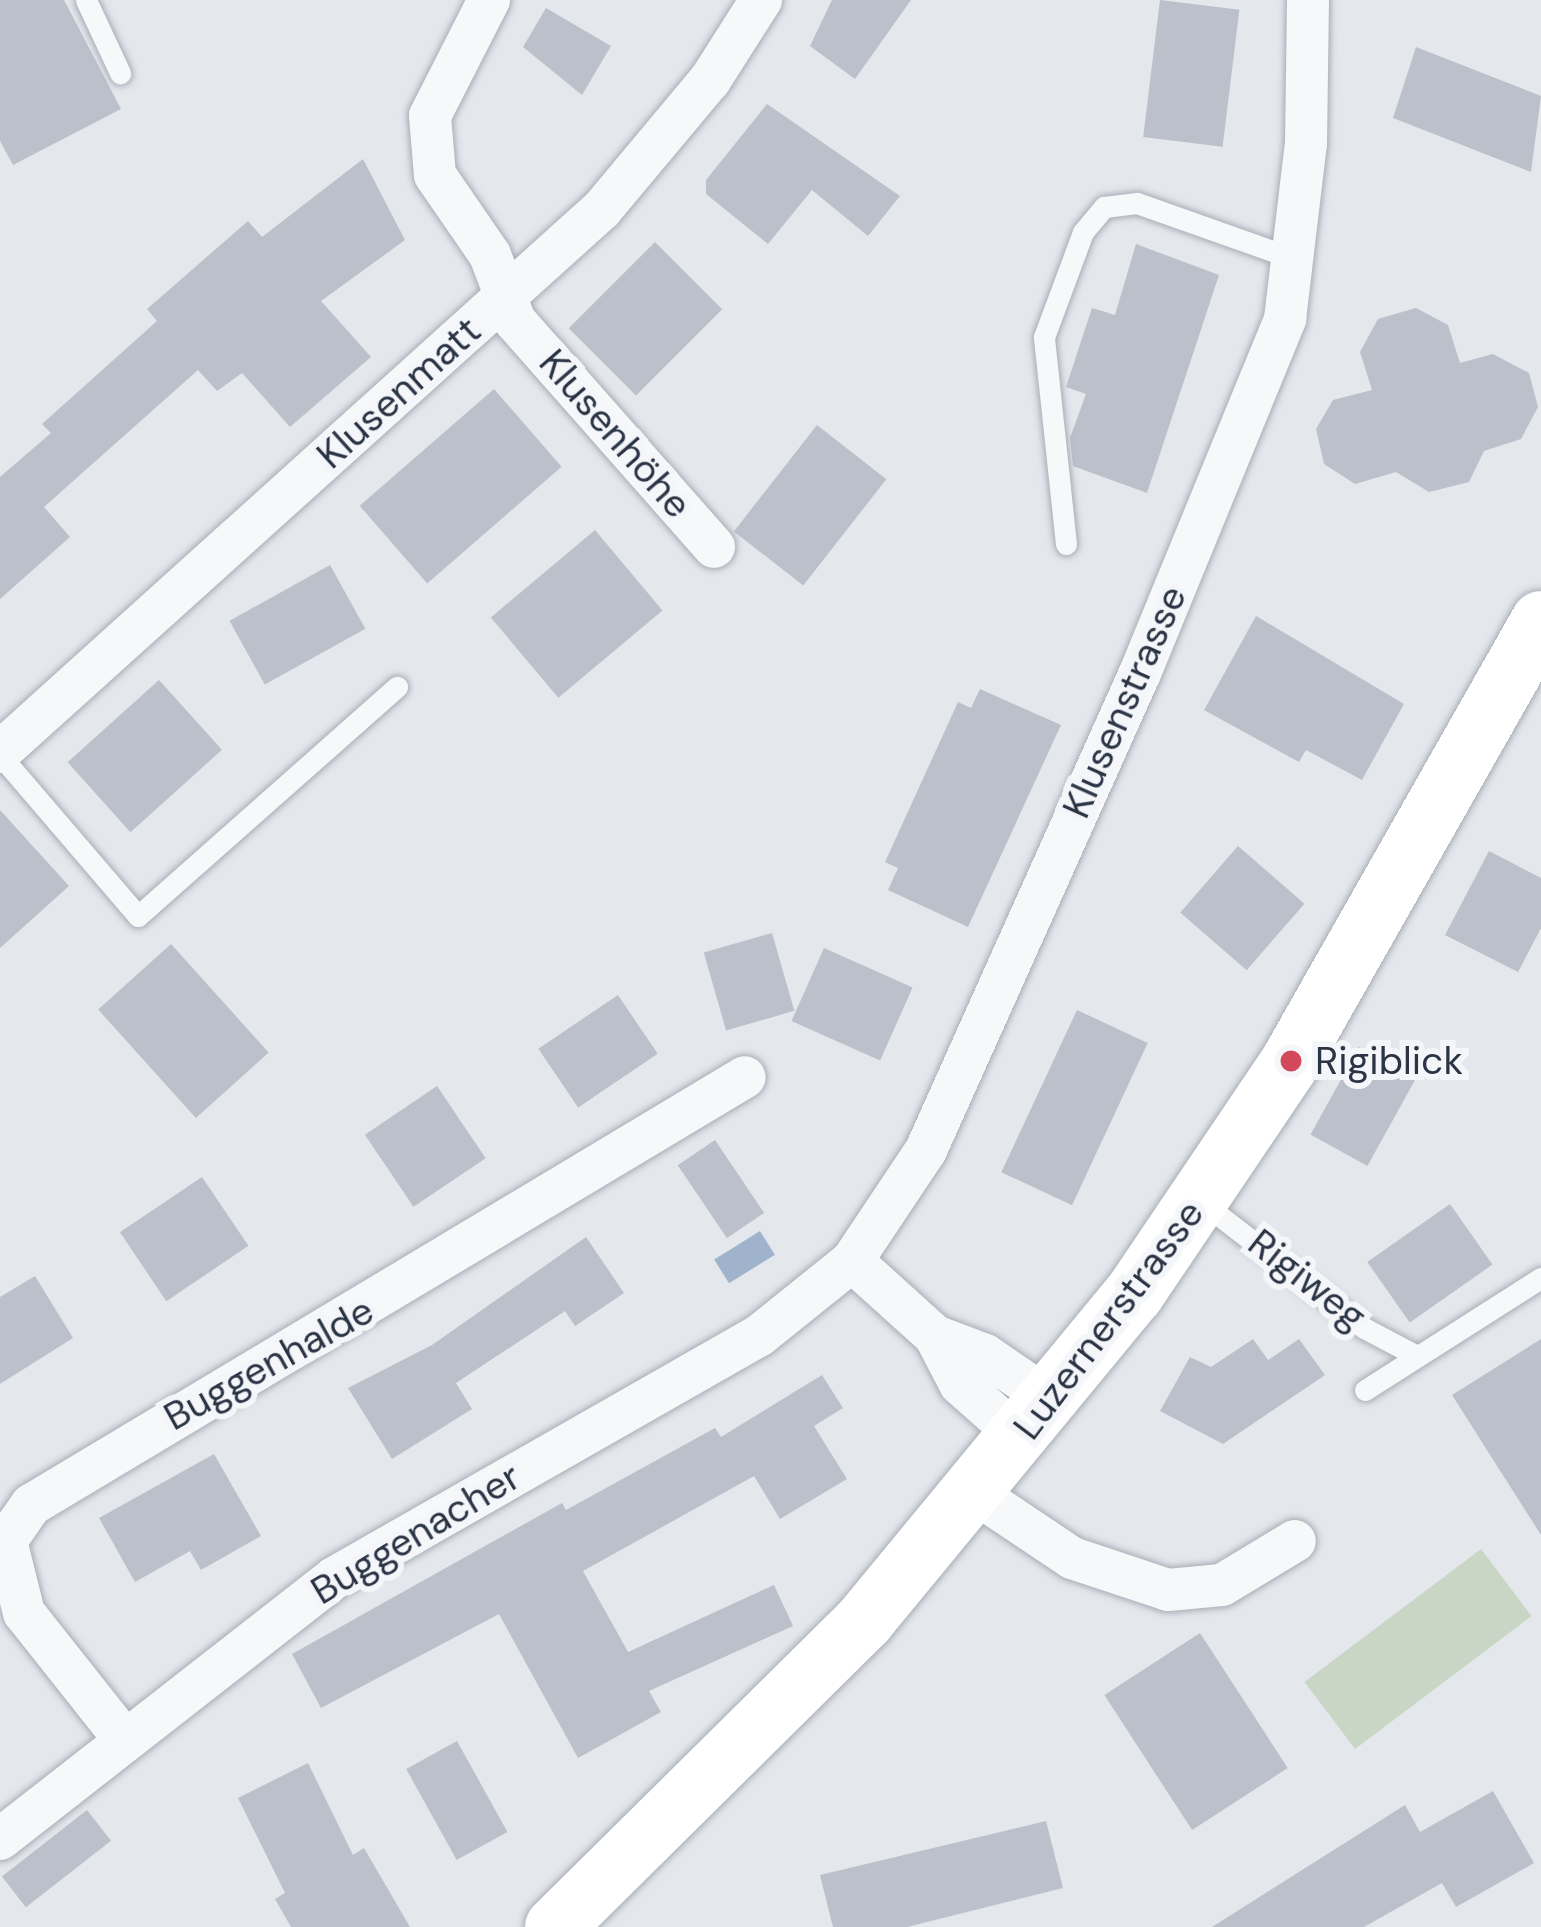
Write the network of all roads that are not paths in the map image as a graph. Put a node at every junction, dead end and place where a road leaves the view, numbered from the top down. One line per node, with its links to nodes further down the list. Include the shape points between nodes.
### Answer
1 (86, 0): 5 (lane)
2 (489, 0): 7 (street, Klusenhöhe, via 438,89 430,141 435,176 490,255)
3 (760, 0): 7 (street, Klusenmatt, via 667,134)
4 (1308, 0): 6 (street, Klusenstrasse)
5 (120, 73)
6 (1295, 259): 8 (lane, via 1137,203 1104,207 1083,232 1044,337); 15 (street, Klusenstrasse, via 1285,319 1140,673 926,1150)
7 (502, 302): 9 (street, Klusenhöhe); 12 (street, Klusenmatt)
8 (1066, 544)
9 (714, 548)
10 (1541, 621): 14 (main road, Luzernerstrasse, via 1380,913)
11 (397, 687): 12 (lane, via 138,916)
12 (0, 753)
13 (745, 1076): 22 (street, Buggenhalde, via 31,1505 6,1541 24,1612)
14 (1199, 1201): 17 (lane, Rigiweg, via 1364,1328); 19 (main road, Luzernerstrasse)
15 (852, 1261): 19 (street, via 935,1336 960,1384); 22 (street, Buggenacher, via 760,1335 334,1579)
16 (1541, 1278): 17 (lane, Rigiweg)
17 (1417, 1356): 18 (lane, Rigiweg)
18 (1365, 1390)
19 (1036, 1419): 20 (main road, Luzernerstrasse)
20 (976, 1492): 21 (street, via 1072,1558 1168,1590 1222,1586); 24 (main road, Luzernerstrasse, via 750,1741)
21 (1295, 1540)
22 (124, 1739): 23 (street, Buggenacher)
23 (0, 1839)
24 (555, 1927)

